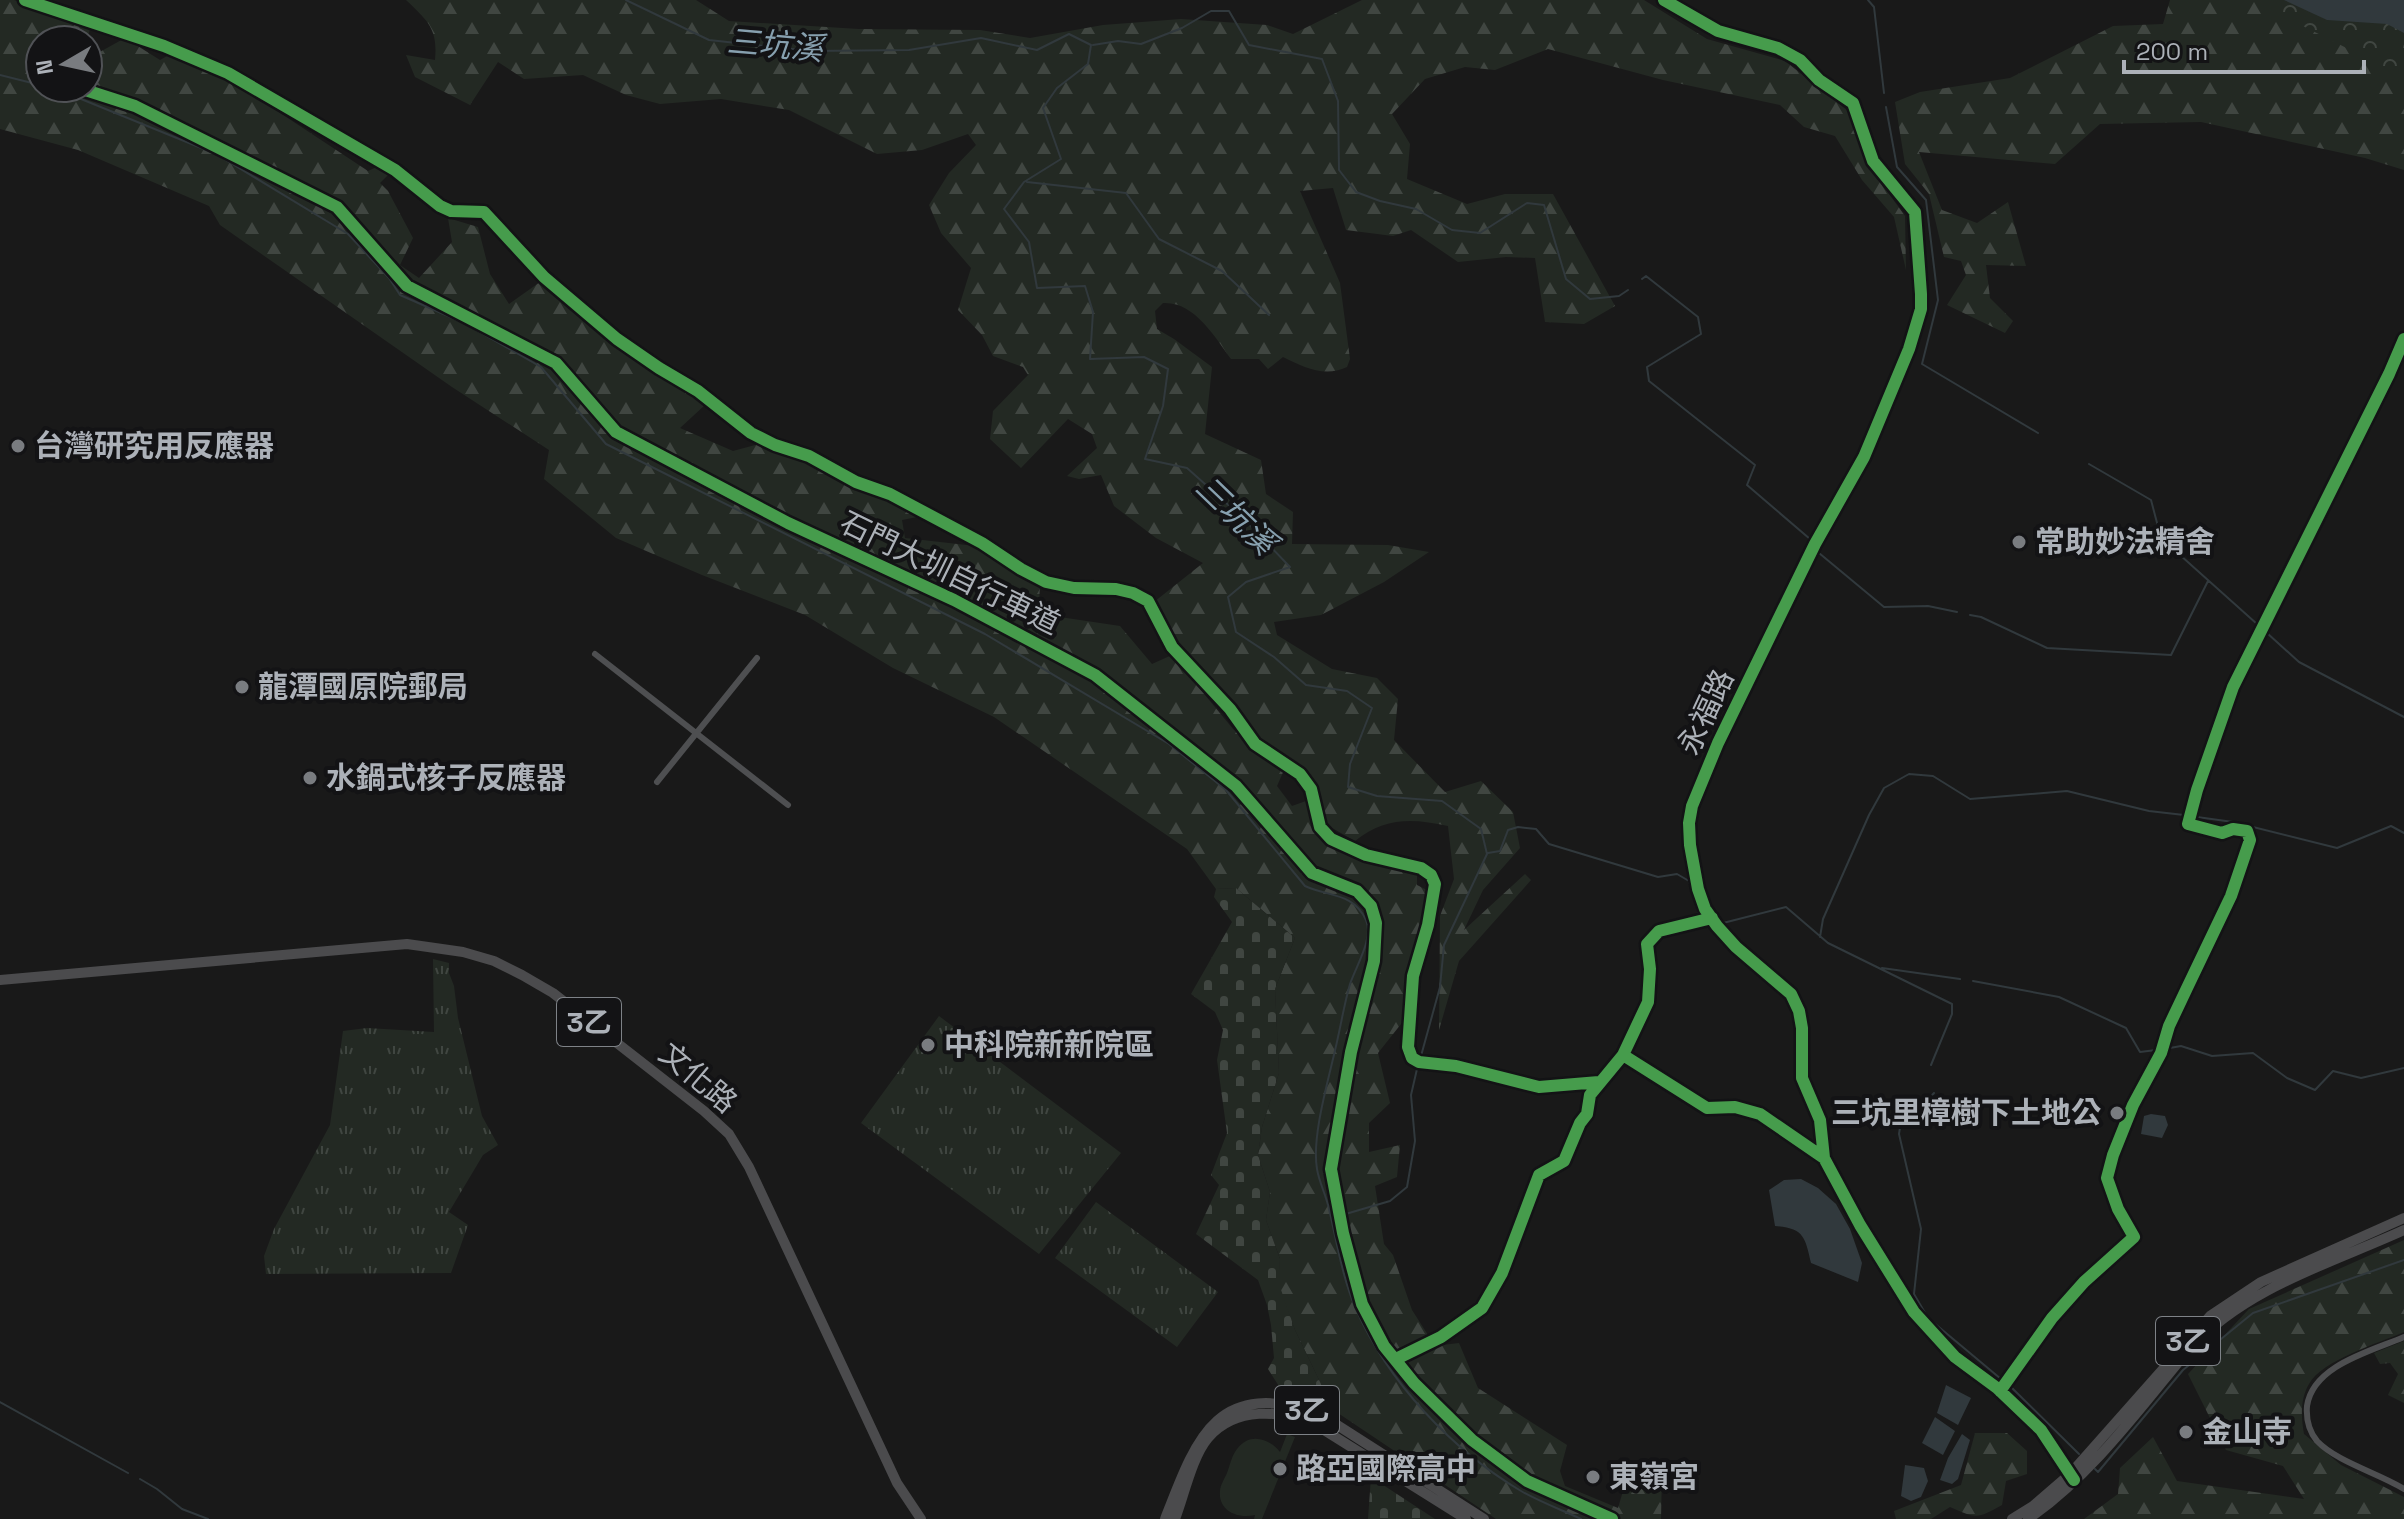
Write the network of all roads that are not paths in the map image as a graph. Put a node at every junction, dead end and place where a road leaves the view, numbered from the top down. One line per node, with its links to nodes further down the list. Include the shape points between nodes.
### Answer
1 (1664, 0): 11 (street, 永福路, via 1718,31 1778,48 1853,103 1873,161 1915,212 1921,294 1909,349 1864,457 1809,557 1692,806 1690,845 1698,889 1717,926 1791,994 1802,1028 1802,1078 1820,1120 1824,1158 1914,1312 1955,1357 2041,1430)
2 (595, 654): 4 (street)
3 (757, 658): 4 (street)
4 (696, 733): 5 (street); 6 (street)
5 (657, 782)
6 (788, 805)
7 (0, 980): 13 (main road, 文化路 / 3乙, via 407,944 494,961 553,993 729,1134 897,1483)
8 (2404, 1218): 11 (main road, 3乙, via 2261,1282 2210,1316)
9 (2404, 1230): 11 (main road, 3乙, via 2263,1292 2215,1326 2097,1458)
10 (2404, 1337): 12 (street, via 2326,1375 2308,1397 2306,1418 2317,1441)
11 (2072, 1477): 18 (main road, 3乙); 19 (main road, 3乙, via 2051,1503)
12 (2404, 1489)
13 (921, 1519)
14 (1165, 1519): 17 (main road, 3乙, via 1203,1434 1237,1406 1271,1403 1320,1414)
15 (1175, 1519): 16 (main road, 3乙, via 1208,1439 1234,1417 1276,1414 1316,1425)
16 (1466, 1519)
17 (1484, 1519)
18 (2012, 1519)
19 (2028, 1519)

